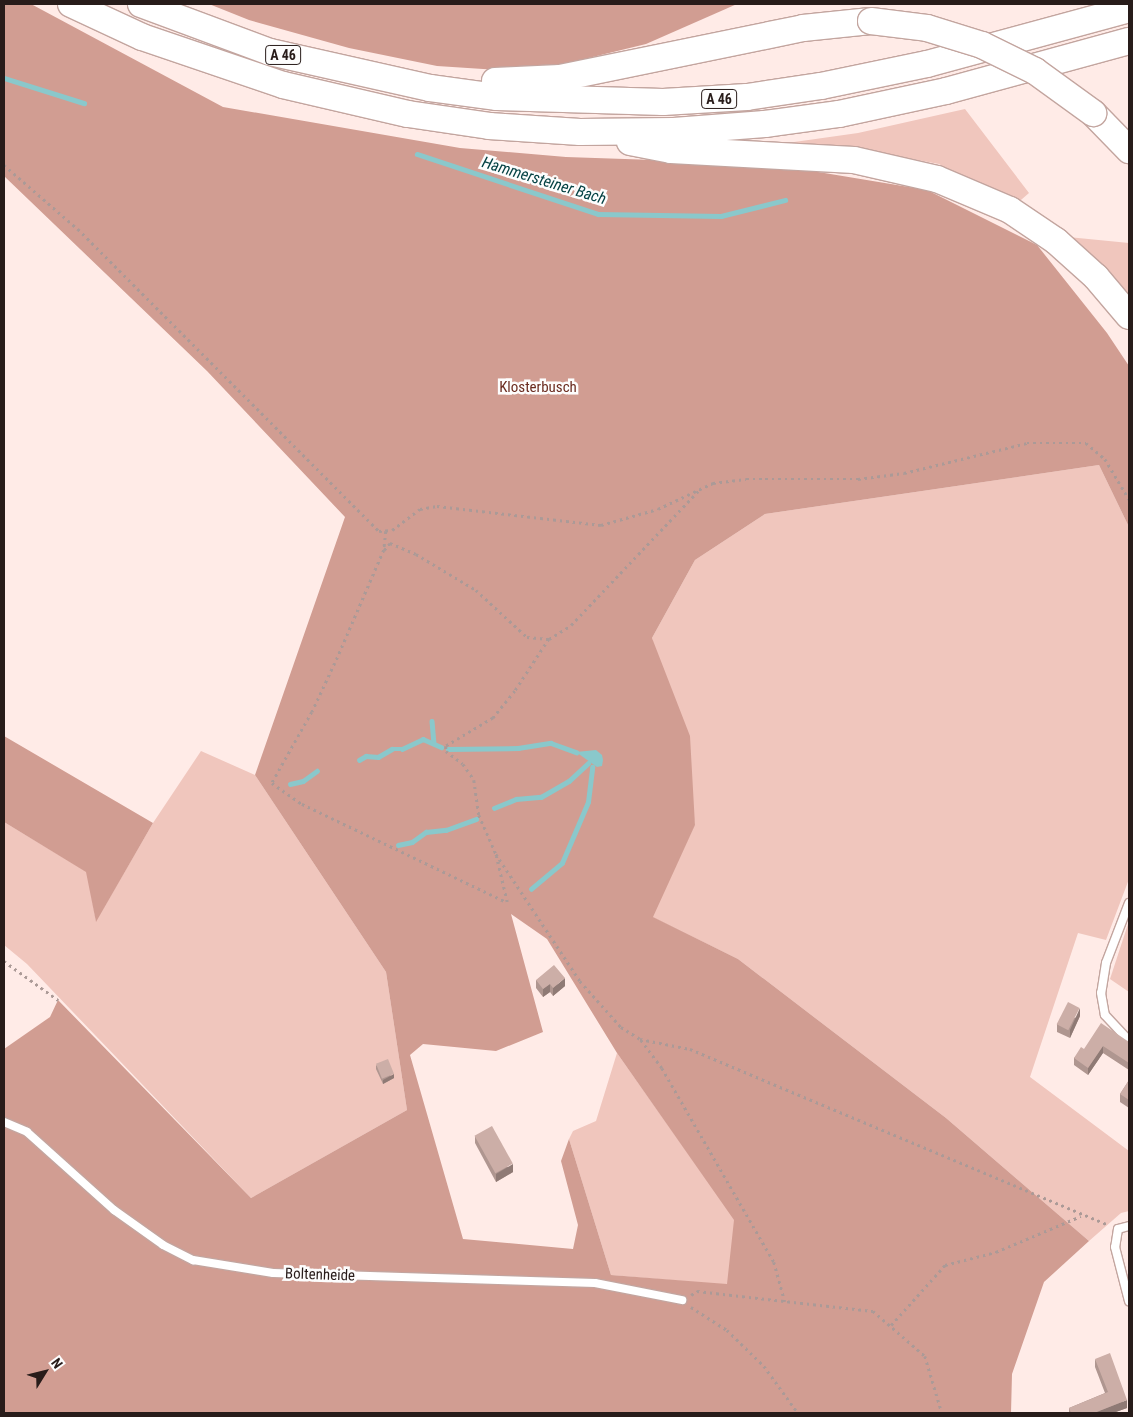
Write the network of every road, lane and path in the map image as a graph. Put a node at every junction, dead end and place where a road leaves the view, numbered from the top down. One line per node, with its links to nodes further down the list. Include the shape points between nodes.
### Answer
1 (71, 4): 6 (highway, A 46, via 142,37 283,85 408,114 489,126)
2 (141, 4): 5 (highway, A 46, via 270,52)
3 (1129, 9): 5 (highway, A 46, via 927,64 822,86 747,97 579,102 497,97)
4 (1129, 41): 6 (highway, A 46, via 946,91 840,114 674,131)
5 (430, 88): 7 (highway, bridge, via 560,78 803,28 871,21 927,28 982,45 1034,71 1093,113)
6 (580, 132): 9 (highway, via 671,150 854,160 914,172 960,187 1010,210 1056,241 1096,277)
7 (1129, 150)
8 (4, 165): 12 (path, via 78,229 374,528)
9 (1129, 316)
10 (699, 489): 11 (path, via 712,483 746,479 858,479 904,473 1027,443 1086,443 1105,459); 12 (path, via 658,509 600,525 436,506 420,509 399,526); 14 (path, via 570,626)
11 (1129, 499)
12 (386, 531): 13 (path)
13 (384, 550): 14 (path, via 390,543 416,554 476,590 527,637); 15 (path, via 312,712 272,783 302,804 507,902)
14 (548, 639): 15 (path, via 515,691 493,718 446,746 446,751 463,764 474,780 479,815)
15 (496, 854): 19 (path, via 580,981 620,1027)
16 (1129, 903): 20 (lane, via 1106,963 1101,994 1105,1015)
17 (4, 961): 18 (path)
18 (58, 1000)
19 (640, 1039): 22 (path, via 690,1049); 27 (path, via 662,1068 774,1262)
20 (1129, 1041)
21 (4, 1122): 25 (lane, Boltenheide, via 27,1132 130,1222 163,1245 193,1260 273,1273 595,1283)
22 (1082, 1216): 24 (path); 28 (path, via 996,1252 945,1265)
23 (1129, 1226): 24 (lane)
24 (1118, 1229): 26 (lane, via 1116,1247)
25 (682, 1300): 27 (path, via 697,1291); 29 (path, via 726,1330 764,1366)
26 (1129, 1301)
27 (785, 1302): 28 (path, via 873,1311)
28 (891, 1325): 30 (path, via 925,1356)
29 (798, 1413)
30 (942, 1413)

